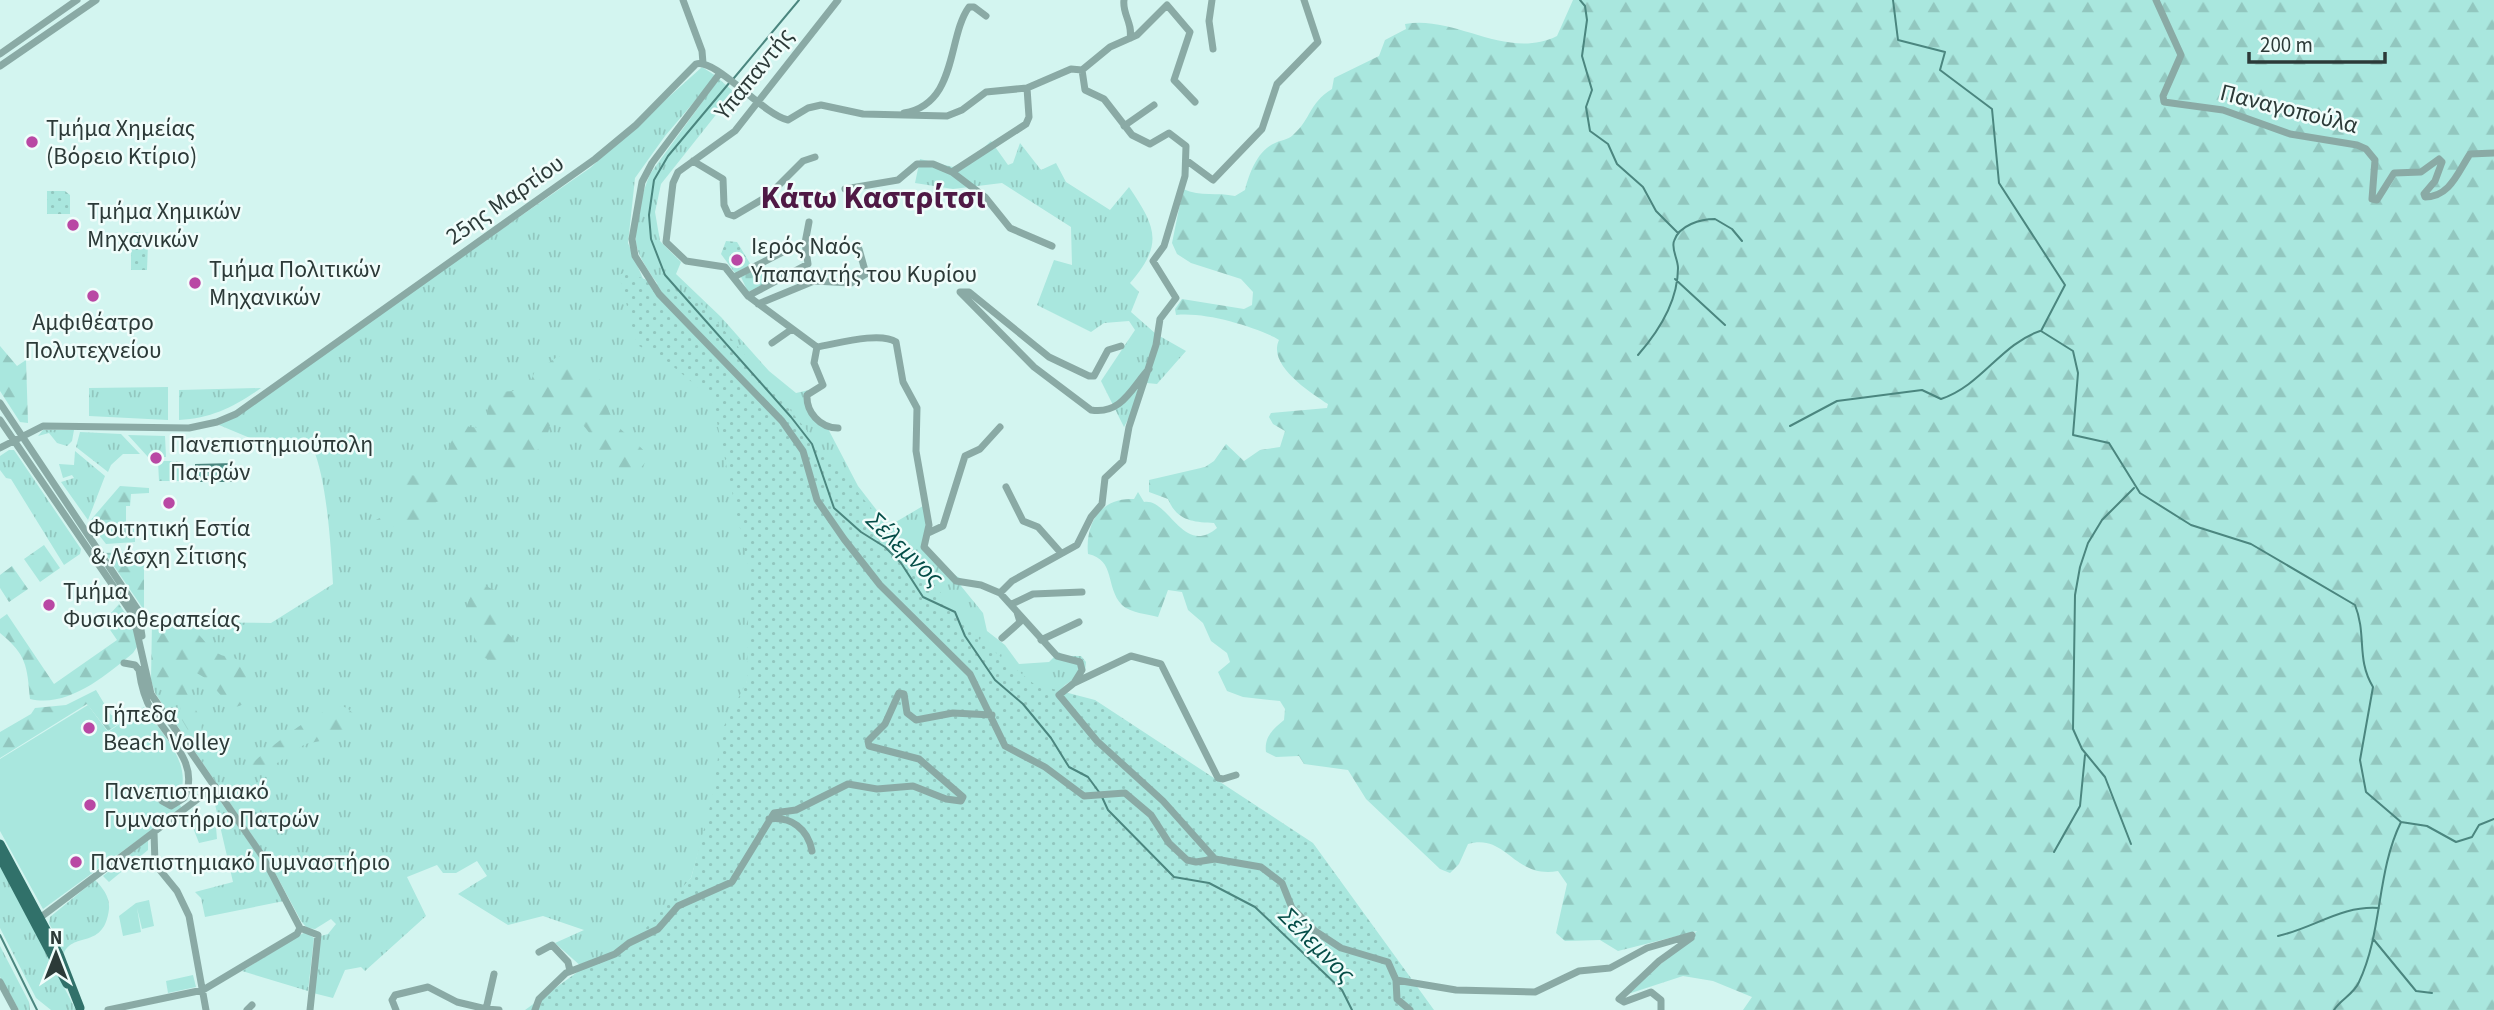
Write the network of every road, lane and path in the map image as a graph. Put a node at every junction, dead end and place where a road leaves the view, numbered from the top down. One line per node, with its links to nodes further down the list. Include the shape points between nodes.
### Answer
1 (76, 0): 13 (street)
2 (96, 0): 15 (street)
3 (683, 0): 14 (street)
4 (838, 0): 20 (street, Υπαπαντής)
5 (1124, 0): 11 (street)
6 (1212, 0): 12 (street)
7 (1304, 0): 26 (street, via 1318,42 1277,84 1262,129 1213,180)
8 (2156, 0): 24 (street, Παναγοπούλα, via 2181,55 2164,102 2223,110 2290,134 2362,147 2375,160 2372,199 2376,200 2394,173 2421,172 2439,159 2440,169 2424,194 2431,197 2454,182 2470,154)
9 (1167, 3): 11 (street); 19 (street, via 1190,32 1174,80)
10 (986, 16): 22 (street, via 969,7 961,19 943,83 919,107)
11 (1130, 38): 16 (street, via 1110,47)
12 (1213, 49)
13 (0, 54)
14 (703, 63): 17 (street); 46 (street, 25ης Μαρτίου, via 691,69 596,159 228,418 200,427 53,425)
15 (0, 66)
16 (1082, 70): 18 (street, via 1071,69); 23 (street, via 1085,90 1106,101)
17 (722, 75): 20 (street); 60 (street, via 642,182 632,239 635,256 659,294 782,421 803,451 817,500 844,540 880,585 962,665)
18 (1027, 88): 22 (street, via 986,92 947,116); 28 (street, via 1029,117 1023,128)
19 (1195, 102)
20 (758, 104): 22 (street, via 785,120 821,105); 27 (street, Υπαπαντής, via 735,131)
21 (1154, 106): 23 (street)
22 (902, 116)
23 (1124, 126): 26 (street, via 1148,144 1170,134 1185,145)
24 (2494, 153)
25 (816, 157): 27 (street, via 803,161 768,196 734,216 724,205 723,178)
26 (1186, 160): 41 (street, via 1164,246 1153,261 1176,296 1160,319)
27 (693, 161): 34 (street, Υπαπαντής, via 675,178 666,242 686,261 723,265)
28 (952, 172): 29 (street, via 933,164 917,164 898,180); 31 (street, via 985,197 1010,228)
29 (845, 189)
30 (809, 222): 35 (street, via 808,264)
31 (1052, 246)
32 (859, 249): 36 (street, via 866,274 851,283 814,281)
33 (783, 252): 34 (street)
34 (734, 277): 35 (street, Υπαπαντής)
35 (748, 296): 36 (street, Υπαπαντής)
36 (758, 304): 37 (street, Υπαπαντής)
37 (792, 329): 38 (street); 40 (street, Υπαπαντής)
38 (772, 343)
39 (1121, 346): 41 (street, via 1108,350 1094,376 1089,376 1049,357 969,292 960,292 1038,370 1091,410 1125,400)
40 (817, 347): 45 (street, via 814,363 822,385 807,395 806,401 816,419); 49 (street, via 862,339 890,339 897,344 902,377 917,406 916,451)
41 (1149, 368): 50 (street, via 1123,461 1105,478 1102,504 1088,520 1079,542)
42 (0, 402): 46 (street)
43 (0, 420): 46 (street)
44 (1000, 426): 49 (street, via 980,449 965,456 944,524)
45 (838, 428)
46 (18, 437): 47 (street, 25ης Μαρτίου); 58 (street, via 133,615)
47 (0, 448)
48 (1006, 486): 50 (street, via 1023,521 1038,527)
49 (928, 533): 52 (street, via 924,547 953,578)
50 (1061, 553): 52 (street)
51 (1082, 592): 53 (street, via 1033,594)
52 (1000, 593): 53 (street)
53 (1014, 606): 55 (street, via 1020,622); 56 (street)
54 (1079, 622): 56 (street)
55 (1002, 638)
56 (1041, 639): 59 (street, via 1059,657 1082,663 1082,673)
57 (124, 663): 58 (street)
58 (142, 670): 62 (street, via 151,694); 63 (street, via 145,698 189,773 184,798 167,805)
59 (1074, 683): 61 (street, via 1132,656 1162,665 1217,778); 69 (street, via 1060,693 1060,699)
60 (992, 715): 64 (street, via 953,713 912,719 901,692 885,724 868,741 876,750 919,759 963,797 961,801 917,787 877,789 848,784 796,810 776,812); 69 (street, via 1005,746 1045,767 1084,796 1125,793 1151,815 1187,860)
61 (1236, 775)
62 (215, 786): 65 (street); 71 (street, via 263,857)
63 (157, 793)
64 (769, 819): 67 (street, via 797,824); 73 (street, via 732,882 678,906 658,929 615,954)
65 (153, 832): 70 (street); 77 (street, via 155,864 177,891 189,916)
66 (0, 844): 70 (main road)
67 (812, 851)
68 (0, 857): 70 (main road)
69 (1215, 859): 75 (street, via 1261,867 1282,883 1289,904 1307,925 1341,948 1388,962)
70 (37, 920): 78 (main road, via 67,971)
71 (300, 928): 77 (street); 83 (street, via 318,935)
72 (538, 952): 73 (street, via 552,944)
73 (570, 971): 86 (street, via 539,999)
74 (494, 974): 79 (street)
75 (1396, 980): 87 (street, via 1396,996); 88 (street, via 1457,990 1535,992 1579,971 1610,968 1647,948 1692,935 1619,999 1624,1002 1651,992 1661,1000)
76 (0, 982): 80 (street)
77 (203, 990): 81 (street); 82 (street)
78 (80, 1009)
79 (486, 1009): 84 (street, via 457,1003 428,987 395,995); 85 (street)
80 (15, 1010)
81 (108, 1010)
82 (206, 1010)
83 (310, 1010)
84 (396, 1010)
85 (499, 1010)
86 (535, 1010)
87 (1409, 1010)
88 (1661, 1010)

